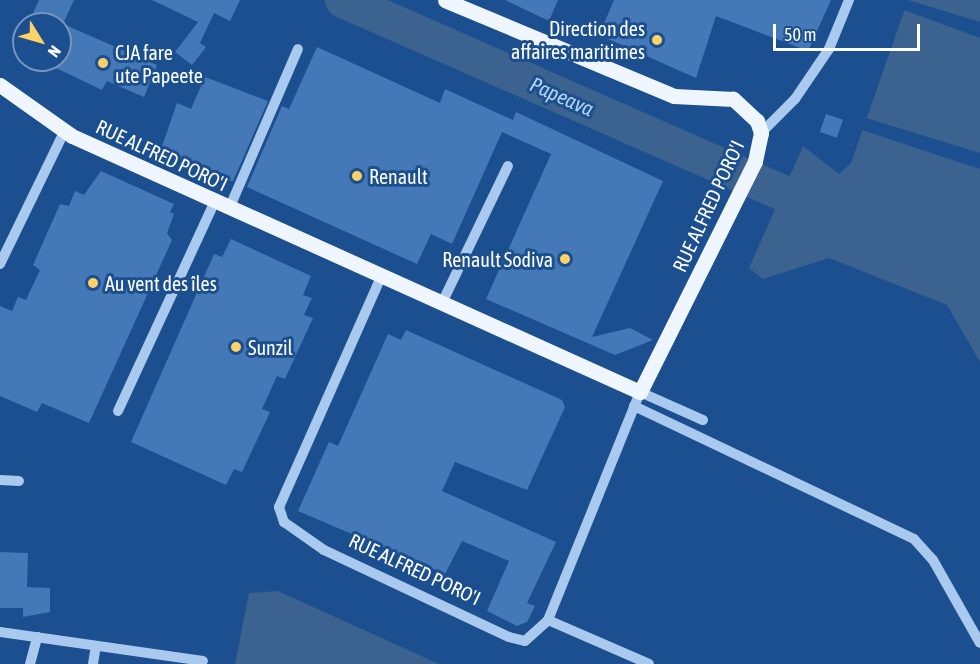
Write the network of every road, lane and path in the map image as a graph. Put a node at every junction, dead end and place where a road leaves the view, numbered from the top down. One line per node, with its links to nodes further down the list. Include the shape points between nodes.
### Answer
1 (849, 0): 6 (street, via 829,49 795,99)
2 (454, 1): 6 (main road, via 674,96 733,99 749,110)
3 (298, 49): 9 (street)
4 (0, 85): 5 (main road, RUE ALFRED PORO'I)
5 (64, 132): 8 (main road, RUE ALFRED PORO'I); 10 (street)
6 (761, 133): 13 (main road, RUE ALFRED PORO'I, via 755,161 721,234)
7 (508, 166): 12 (street)
8 (214, 203): 9 (main road, RUE ALFRED PORO'I); 14 (street)
9 (229, 209): 11 (main road, RUE ALFRED PORO'I)
10 (0, 264)
11 (381, 277): 12 (main road, RUE ALFRED PORO'I); 18 (street, RUE ALFRED PORO'I, via 279,507 284,522 324,550 517,641 531,637)
12 (442, 303): 13 (main road, RUE ALFRED PORO'I)
13 (637, 399): 15 (street); 18 (street, RUE ALFRED PORO'I); 21 (street, via 914,539 933,560)
14 (118, 411)
15 (703, 420)
16 (0, 480): 17 (street)
17 (19, 481)
18 (548, 621): 26 (street)
19 (0, 632): 20 (street)
20 (37, 637): 22 (street); 24 (street)
21 (980, 643)
22 (96, 646): 23 (street); 25 (street)
23 (204, 661)
24 (30, 664)
25 (93, 664)
26 (650, 664)

